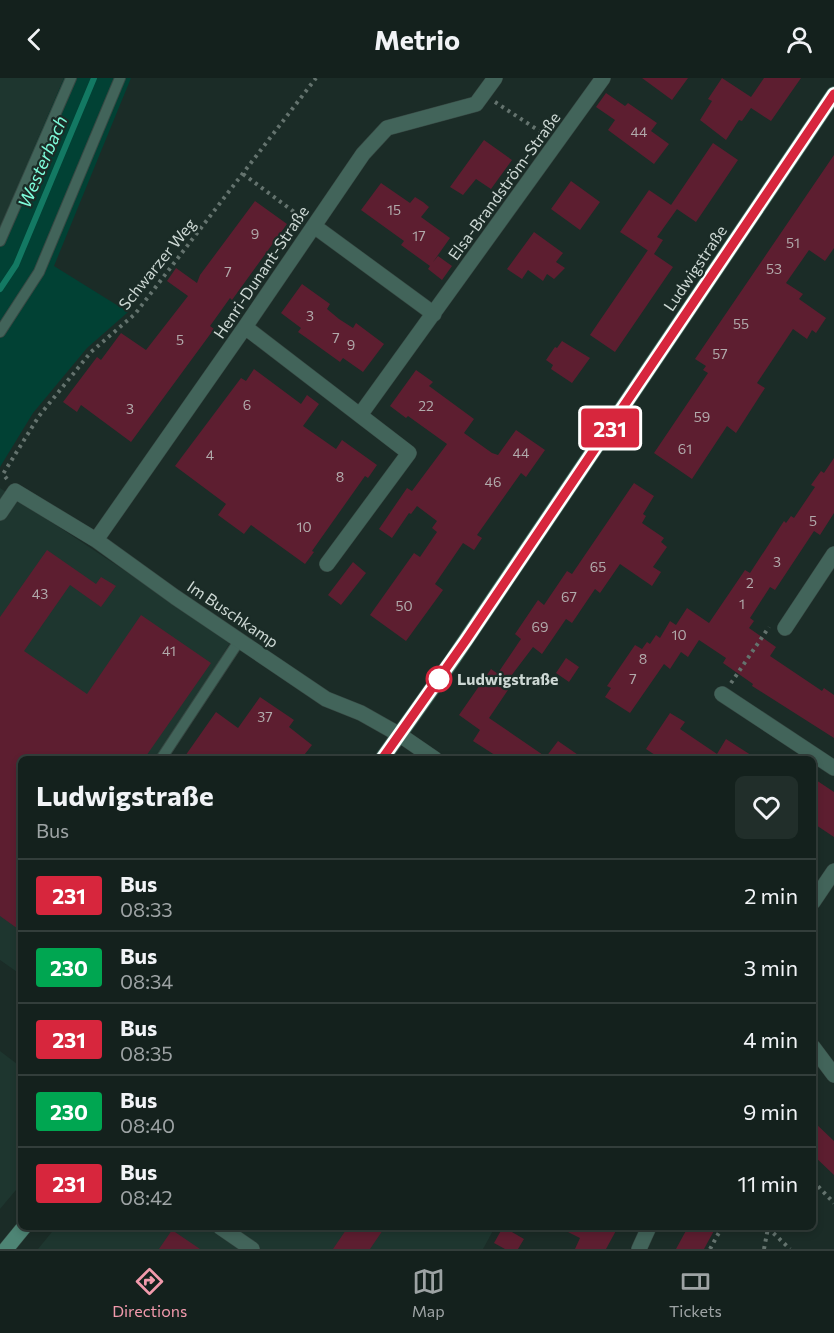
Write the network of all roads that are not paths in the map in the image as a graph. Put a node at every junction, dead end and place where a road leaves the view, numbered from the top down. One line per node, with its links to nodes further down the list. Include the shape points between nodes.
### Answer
1 (70, 78): 7 (lane)
2 (120, 78): 10 (lane, via 39,272)
3 (495, 78): 6 (street, Henri-Dunant-Straße, via 476,104 387,128 363,154)
4 (603, 78): 8 (street, Elsa-Brandström-Straße)
5 (834, 94): 19 (main road, Ludwigstraße)
6 (314, 226): 8 (street); 9 (street, Henri-Dunant-Straße)
7 (0, 241)
8 (434, 314): 11 (street, Elsa-Brandström-Straße)
9 (245, 327): 11 (street); 13 (street, Henri-Dunant-Straße)
10 (0, 332)
11 (360, 415): 15 (street, via 409,453)
12 (0, 513): 13 (street, Im Buschkamp, via 15,491)
13 (96, 540): 17 (street, Im Buschkamp)
14 (834, 554): 16 (street)
15 (327, 564)
16 (785, 628)
17 (239, 641): 19 (street, Im Buschkamp, via 326,699); 20 (lane)
18 (722, 694): 24 (street)
19 (400, 735): 21 (main road, Ludwigstraße); 22 (street, Im Buschkamp)
20 (163, 756)
21 (384, 756)
22 (431, 756)
23 (816, 756): 25 (street)
24 (816, 756)
25 (834, 768)
26 (834, 871): 27 (street)
27 (816, 898)
28 (816, 1051): 29 (street)
29 (834, 1075)
30 (22, 1230): 33 (main road)
31 (224, 1230): 34 (street)
32 (648, 1230): 35 (street)
33 (6, 1249)
34 (252, 1249)
35 (639, 1249)

